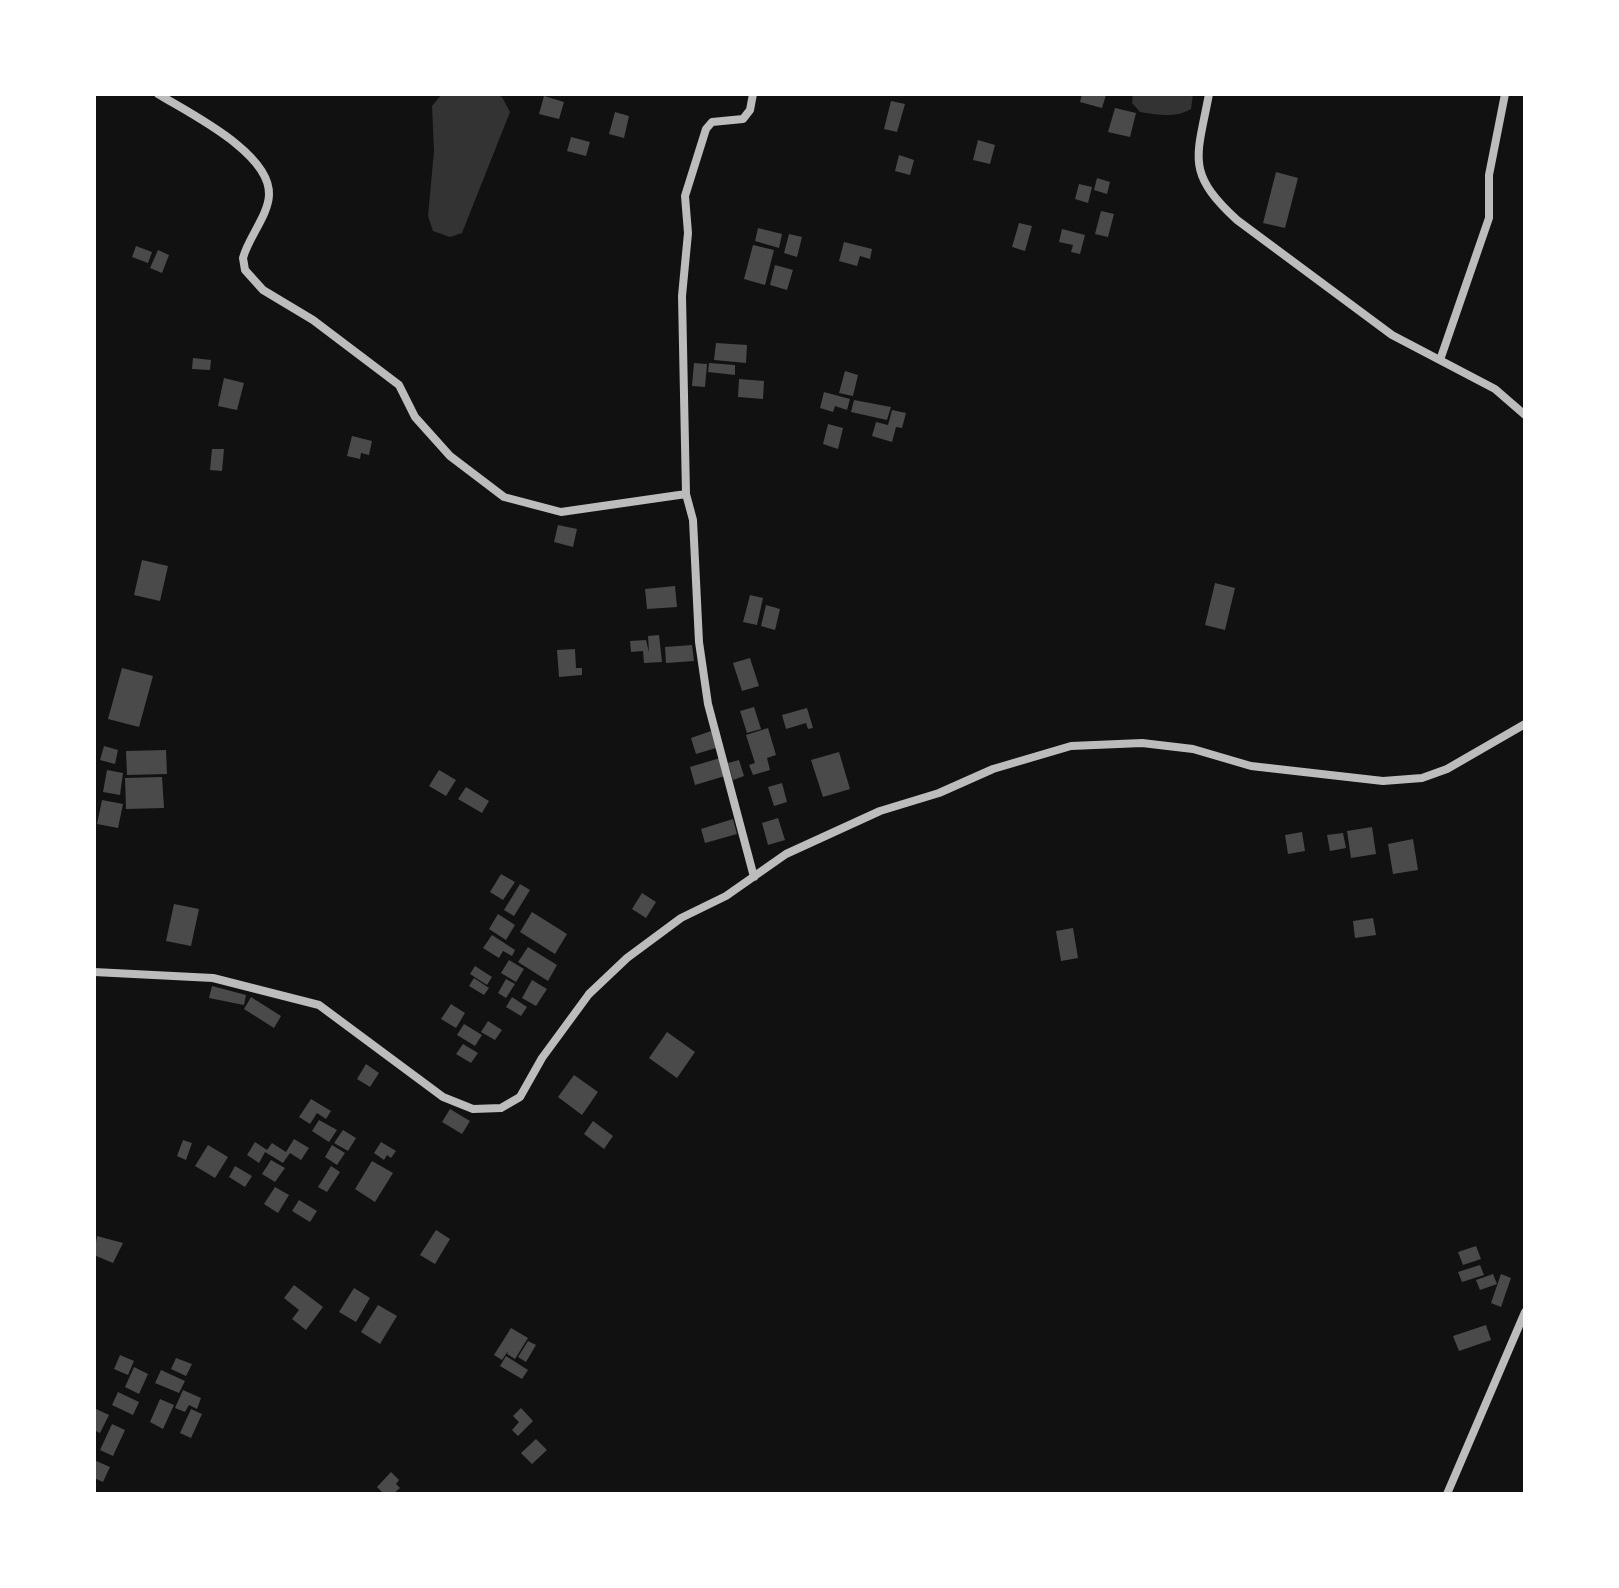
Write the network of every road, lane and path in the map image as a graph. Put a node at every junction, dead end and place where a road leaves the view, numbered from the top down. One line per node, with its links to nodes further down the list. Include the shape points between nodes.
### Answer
1 (158, 94): 7 (street, via 235,140 266,179 269,197 243,258 252,279 399,385 425,429 490,490 561,512)
2 (753, 94): 7 (street, via 747,116 712,122 706,129 685,196)
3 (1209, 94): 5 (street, via 1197,162 1214,199 1392,335)
4 (1505, 94): 5 (street, via 1489,175 1489,218)
5 (1440, 360): 6 (street, via 1495,389)
6 (1525, 415)
7 (686, 494): 9 (street, via 693,520 708,704)
8 (1525, 724): 9 (street, via 1447,769 1422,778 1383,781 1251,766 1193,749 1142,743 1071,746 880,811 786,854)
9 (754, 877): 10 (street, via 681,918 627,958 589,994 520,1097 501,1108 473,1109 443,1097 319,1005 213,978)
10 (94, 972)
11 (1525, 1312): 12 (street)
12 (1447, 1494)

